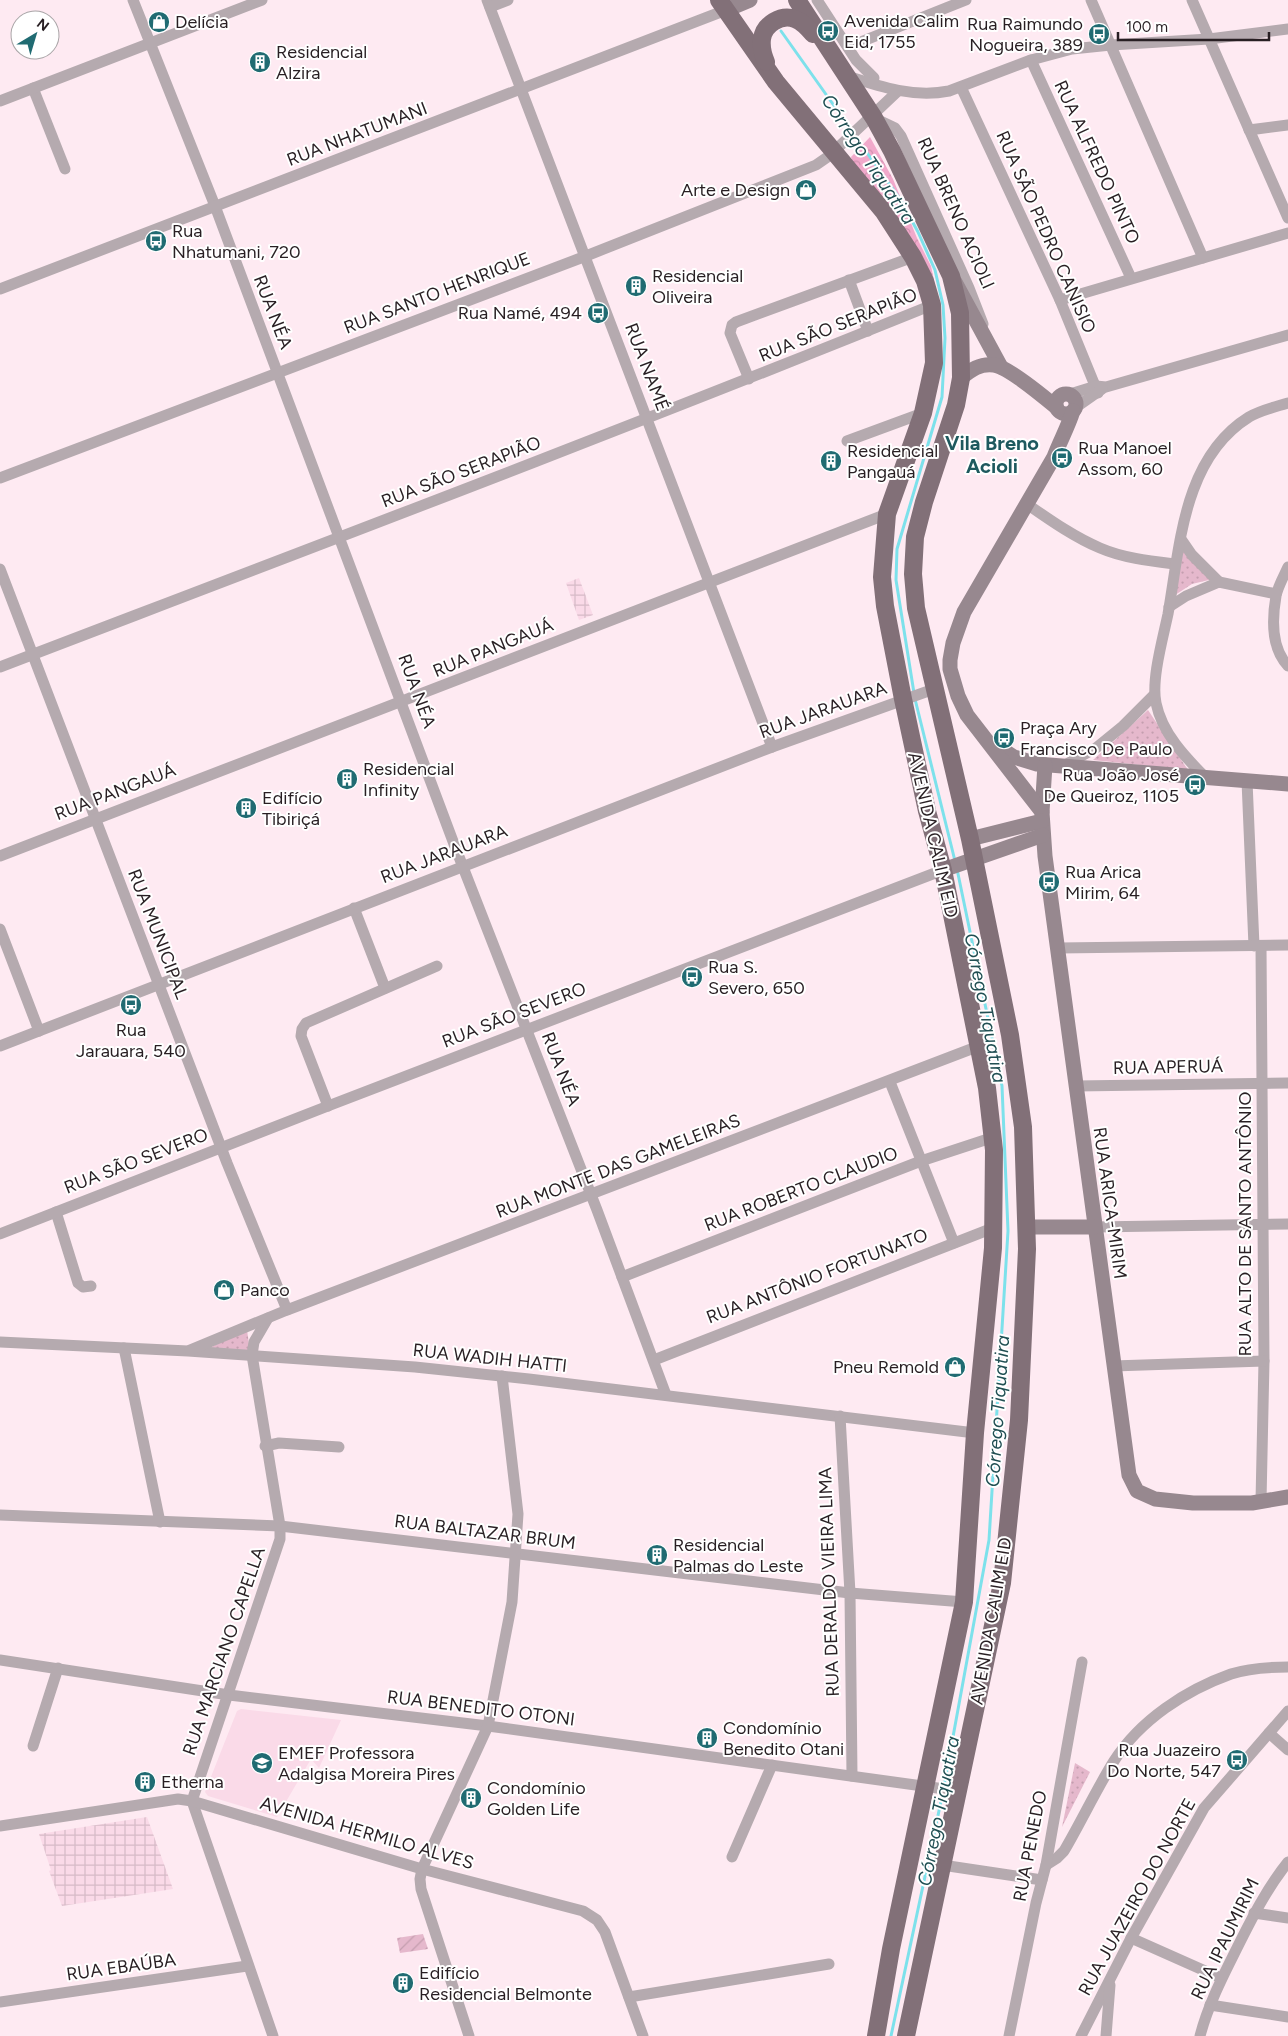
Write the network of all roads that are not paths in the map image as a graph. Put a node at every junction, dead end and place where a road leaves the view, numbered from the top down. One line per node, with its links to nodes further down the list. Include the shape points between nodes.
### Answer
1 (133, 0): 14 (street, RUA NÉA)
2 (262, 0): 14 (street)
3 (508, 0): 10 (street)
4 (750, 0): 11 (street)
5 (797, 0): 16 (main road, AVENIDA CALIM EID)
6 (817, 0): 16 (street)
7 (966, 0): 16 (street)
8 (1091, 0): 15 (street)
9 (1192, 0): 13 (street)
10 (489, 4): 23 (street, RUA NAMÉ)
11 (723, 5): 20 (main road, AVENIDA CALIM EID); 23 (street, RUA NHATUMANI)
12 (1288, 29): 13 (street)
13 (1209, 39): 15 (street); 28 (street)
14 (151, 43): 22 (street); 31 (street, RUA NÉA)
15 (1111, 45): 17 (street, via 1072,49); 36 (street)
16 (840, 51): 18 (main road, AVENIDA CALIM EID); 19 (street); 20 (main road, via 800,22 785,18 774,21 764,33 762,44)
17 (1031, 60): 21 (street); 38 (street, RUA ALFREDO PINTO)
18 (847, 76): 24 (street); 26 (main road, AVENIDA CALIM EID)
19 (874, 78)
20 (776, 82): 29 (main road, AVENIDA CALIM EID)
21 (961, 87): 24 (street, via 935,94); 41 (street, RUA SÃO PEDRO CANISIO)
22 (33, 88): 25 (street); 30 (street)
23 (522, 90): 31 (street, RUA NHATUMANI); 34 (street, RUA NAMÉ)
24 (898, 91): 26 (street, RUA SANTO HENRIQUE)
25 (0, 101)
26 (869, 120): 29 (street, RUA SANTO HENRIQUE); 37 (main road, AVENIDA CALIM EID, via 892,151); 45 (street, RUA BRENO ACIOLI, via 895,128 901,136 978,309)
27 (1288, 124): 28 (street)
28 (1249, 130): 32 (street)
29 (838, 148): 34 (street, RUA SANTO HENRIQUE, via 816,165); 35 (main road, AVENIDA CALIM EID)
30 (65, 169)
31 (215, 206): 40 (street, RUA NHATUMANI); 47 (street, RUA NÉA)
32 (1288, 218)
33 (1288, 234): 36 (street)
34 (586, 256): 47 (street, RUA SANTO HENRIQUE); 54 (street, RUA NAMÉ)
35 (913, 257): 39 (street); 42 (main road, AVENIDA CALIM EID)
36 (1204, 258): 38 (street)
37 (951, 276): 45 (street, RUA BRENO ACIOLI); 48 (main road, AVENIDA CALIM EID, via 961,326)
38 (1131, 278): 41 (street)
39 (850, 280): 43 (street); 49 (street, via 732,325 730,333)
40 (0, 289)
41 (1060, 300): 50 (street, RUA SÃO PEDRO CANISIO)
42 (932, 305): 43 (street, RUA SÃO SERAPIÃO); 53 (main road, AVENIDA CALIM EID, via 934,363)
43 (868, 331): 49 (street, RUA SÃO SERAPIÃO)
44 (1288, 335): 50 (street)
45 (984, 338): 46 (street, RUA BRENO ACIOLI)
46 (1001, 367): 48 (street, via 980,366); 52 (street, RUA BRENO ACIOLI, via 1030,387)
47 (277, 373): 56 (street, RUA SANTO HENRIQUE); 59 (street, RUA NÉA)
48 (961, 378): 71 (main road, AVENIDA CALIM EID, via 956,405 915,537 916,608)
49 (749, 379): 54 (street, RUA SÃO SERAPIÃO)
50 (1100, 389): 52 (street)
51 (1288, 403): 60 (street, via 1249,417 1222,441 1199,476)
52 (1066, 404): 57 (street, via 1054,457)
53 (924, 413): 55 (street); 58 (main road, AVENIDA CALIM EID)
54 (648, 418): 59 (street, RUA SÃO SERAPIÃO); 65 (street, RUA NAMÉ)
55 (847, 442)
56 (0, 478)
57 (1027, 504): 61 (street, via 1101,549); 75 (street, via 976,589 953,643 950,669 958,696)
58 (888, 514): 65 (street, RUA PANGAUÁ); 73 (main road, AVENIDA CALIM EID, via 882,577)
59 (341, 538): 68 (street, RUA SÃO SERAPIÃO); 74 (street, RUA NÉA)
60 (1180, 539): 61 (street); 64 (street, via 1192,556)
61 (1175, 564): 67 (street)
62 (1288, 567): 66 (street)
63 (0, 569): 68 (street, RUA MUNICIPAL)
64 (1219, 582): 66 (street); 67 (street)
65 (709, 583): 74 (street, RUA PANGAUÁ); 76 (street, RUA NAMÉ)
66 (1276, 594): 69 (street, via 1275,645)
67 (1169, 607): 72 (street)
68 (33, 655): 70 (street, RUA SÃO SERAPIÃO); 82 (street, RUA MUNICIPAL)
69 (1288, 666)
70 (0, 668)
71 (934, 689): 73 (street, RUA JARAUARA); 84 (main road, AVENIDA CALIM EID)
72 (1154, 696): 78 (street, via 1096,748); 79 (street, via 1161,720 1174,741)
73 (903, 699): 76 (street, RUA JARAUARA); 86 (main road, AVENIDA CALIM EID, via 927,810)
74 (402, 702): 82 (street, RUA PANGAUÁ); 87 (street, RUA NÉA)
75 (981, 734): 77 (street, via 1014,757); 83 (street)
76 (772, 747): 87 (street, RUA JARAUARA)
77 (1046, 765): 78 (street); 83 (street, RUA ARICA-MIRIM)
78 (1062, 767): 79 (street)
79 (1206, 778): 80 (street)
80 (1247, 781): 81 (street); 91 (street, RUA ALTO DE SANTO ANTÔNIO)
81 (1288, 784)
82 (96, 818): 85 (street, RUA PANGAUÁ); 94 (street, RUA MUNICIPAL)
83 (1042, 823): 84 (street); 86 (street, RUA SÃO SEVERO); 92 (street, RUA ARICA-MIRIM)
84 (970, 840): 86 (main road, AVENIDA CALIM EID)
85 (0, 856)
86 (957, 864): 97 (street, RUA SÃO SEVERO); 99 (main road, AVENIDA CALIM EID); 112 (main road, AVENIDA CALIM EID, via 1010,1035 1023,1126)
87 (463, 865): 88 (street, RUA JARAUARA); 97 (street, RUA NÉA)
88 (354, 908): 94 (street, RUA JARAUARA); 95 (street)
89 (0, 929): 96 (street)
90 (1288, 945): 91 (street)
91 (1257, 946): 92 (street); 101 (street, RUA ALTO DE SANTO ANTÔNIO)
92 (1059, 948): 103 (street, RUA ARICA-MIRIM)
93 (437, 966): 95 (street)
94 (159, 984): 96 (street, RUA JARAUARA); 106 (street, RUA MUNICIPAL)
95 (385, 988): 104 (street, via 314,1018 302,1029 301,1036)
96 (39, 1030): 98 (street, RUA JARAUARA)
97 (526, 1030): 104 (street, RUA SÃO SEVERO); 108 (street, RUA NÉA)
98 (0, 1046)
99 (979, 1046): 100 (street, RUA MONTE DAS GAMELEIRAS); 105 (main road, AVENIDA CALIM EID)
100 (890, 1082): 107 (street); 108 (street, RUA MONTE DAS GAMELEIRAS)
101 (1261, 1083): 102 (street, RUA APERUÁ); 103 (street, RUA APERUÁ); 110 (street, RUA ALTO DE SANTO ANTÔNIO)
102 (1288, 1083)
103 (1076, 1086): 113 (street, RUA ARICA-MIRIM)
104 (328, 1106): 106 (street, RUA SÃO SEVERO)
105 (994, 1137): 107 (street, RUA ROBERTO CLAUDIO); 114 (main road, AVENIDA CALIM EID)
106 (222, 1148): 109 (street, RUA SÃO SEVERO); 119 (street, RUA MUNICIPAL)
107 (921, 1161): 116 (street); 117 (street, RUA ROBERTO CLAUDIO)
108 (591, 1195): 117 (street, RUA NÉA); 119 (street, RUA MONTE DAS GAMELEIRAS)
109 (56, 1212): 115 (street, RUA SÃO SEVERO); 118 (street, via 78,1283)
110 (1264, 1224): 111 (street); 113 (street); 126 (street, RUA ALTO DE SANTO ANTÔNIO)
111 (1288, 1224)
112 (1026, 1226): 113 (street); 155 (main road, AVENIDA CALIM EID, via 1019,1420 1002,1584)
113 (1094, 1227): 127 (street, RUA ARICA-MIRIM)
114 (993, 1228): 116 (street, RUA ANTÔNIO FORTUNATO); 131 (main road, AVENIDA CALIM EID)
115 (0, 1234)
116 (954, 1243): 125 (street, RUA ANTÔNIO FORTUNATO)
117 (622, 1277): 125 (street, RUA NÉA)
118 (91, 1286)
119 (287, 1310): 120 (street, RUA MONTE DAS GAMELEIRAS)
120 (268, 1318): 123 (street, RUA MONTE DAS GAMELEIRAS); 124 (street, via 254,1342)
121 (0, 1342): 122 (street, RUA WADIH HATTI)
122 (124, 1348): 123 (street, RUA WADIH HATTI); 137 (street)
123 (188, 1351): 124 (street, RUA WADIH HATTI)
124 (252, 1355): 128 (street, RUA WADIH HATTI); 132 (street, RUA MARCIANO CAPELLA)
125 (654, 1360): 129 (street, RUA NÉA)
126 (1264, 1361): 127 (street); 135 (street, RUA ALTO DE SANTO ANTÔNIO)
127 (1113, 1366): 135 (street, RUA ARICA-MIRIM, via 1129,1475 1137,1491 1155,1499 1174,1501)
128 (502, 1376): 129 (street, RUA WADIH HATTI); 139 (street, via 518,1514)
129 (666, 1395): 130 (street, RUA WADIH HATTI)
130 (840, 1416): 131 (street, RUA WADIH HATTI); 140 (street, RUA DERALDO VIEIRA LIMA)
131 (975, 1433): 141 (main road, AVENIDA CALIM EID)
132 (265, 1446): 133 (street, via 279,1443); 138 (street, RUA MARCIANO CAPELLA)
133 (339, 1447)
134 (1288, 1497): 135 (street, RUA ARICA-MIRIM)
135 (1261, 1502)
136 (0, 1515): 137 (street, RUA BALTAZAR BRUM)
137 (160, 1522): 138 (street, RUA BALTAZAR BRUM)
138 (280, 1526): 139 (street, RUA BALTAZAR BRUM); 146 (street, RUA MARCIANO CAPELLA, via 278,1545)
139 (517, 1553): 140 (street, RUA BALTAZAR BRUM); 148 (street, via 512,1602)
140 (850, 1593): 141 (street, RUA BALTAZAR BRUM); 153 (street, RUA DERALDO VIEIRA LIMA)
141 (964, 1602): 154 (main road, AVENIDA CALIM EID)
142 (0, 1660): 145 (street, RUA BENEDITO OTONI)
143 (1082, 1662): 161 (street, RUA PENEDO)
144 (1288, 1667): 161 (street, via 1233,1673 1198,1688 1160,1712 1114,1760 1064,1851)
145 (58, 1668): 146 (street, RUA BENEDITO OTONI); 150 (street)
146 (229, 1695): 148 (street, RUA BENEDITO OTONI); 156 (street, RUA MARCIANO CAPELLA)
147 (1288, 1711): 149 (street, RUA JUAZEIRO DO NORTE)
148 (488, 1726): 152 (street, RUA BENEDITO OTONI); 162 (street)
149 (1269, 1733): 151 (street); 166 (street, RUA JUAZEIRO DO NORTE, via 1204,1808)
150 (33, 1746)
151 (1288, 1750)
152 (772, 1765): 153 (street, RUA BENEDITO OTONI); 158 (street)
153 (852, 1776): 154 (street, RUA BENEDITO OTONI)
154 (932, 1787): 155 (street, RUA BENEDITO OTONI); 179 (main road, AVENIDA CALIM EID, via 891,1950)
155 (954, 1790): 160 (main road, AVENIDA CALIM EID)
156 (192, 1801): 157 (street, AVENIDA HERMILO ALVES, via 178,1799); 162 (street, AVENIDA HERMILO ALVES); 168 (street)
157 (0, 1826)
158 (732, 1857)
159 (1288, 1862): 164 (street, RUA IPAUMIRIM)
160 (942, 1865): 163 (street); 180 (main road, AVENIDA CALIM EID)
161 (1046, 1865): 163 (street, RUA PENEDO)
162 (422, 1869): 171 (street, AVENIDA HERMILO ALVES, via 572,1907 593,1917 605,1932); 177 (street, via 421,1889)
163 (1042, 1880): 181 (street, RUA PENEDO)
164 (1254, 1913): 165 (street); 170 (street, RUA IPAUMIRIM)
165 (1288, 1918)
166 (1131, 1938): 169 (street, RUA JUAZEIRO DO NORTE); 170 (street)
167 (829, 1964): 171 (street)
168 (248, 1966): 172 (street, RUA EBAÚBA); 176 (street)
169 (1111, 1977): 175 (street, RUA JUAZEIRO DO NORTE); 183 (street)
170 (1221, 1978): 173 (street, RUA IPAUMIRIM)
171 (629, 1997): 178 (street, AVENIDA HERMILO ALVES)
172 (0, 2002)
173 (1210, 2006): 174 (street); 184 (street, RUA IPAUMIRIM)
174 (1288, 2017)
175 (1088, 2022): 182 (street, RUA JUAZEIRO DO NORTE); 183 (street)
176 (273, 2036)
177 (470, 2036)
178 (644, 2036)
179 (876, 2036)
180 (906, 2036)
181 (1010, 2036)
182 (1081, 2036)
183 (1104, 2036)
184 (1200, 2036)

